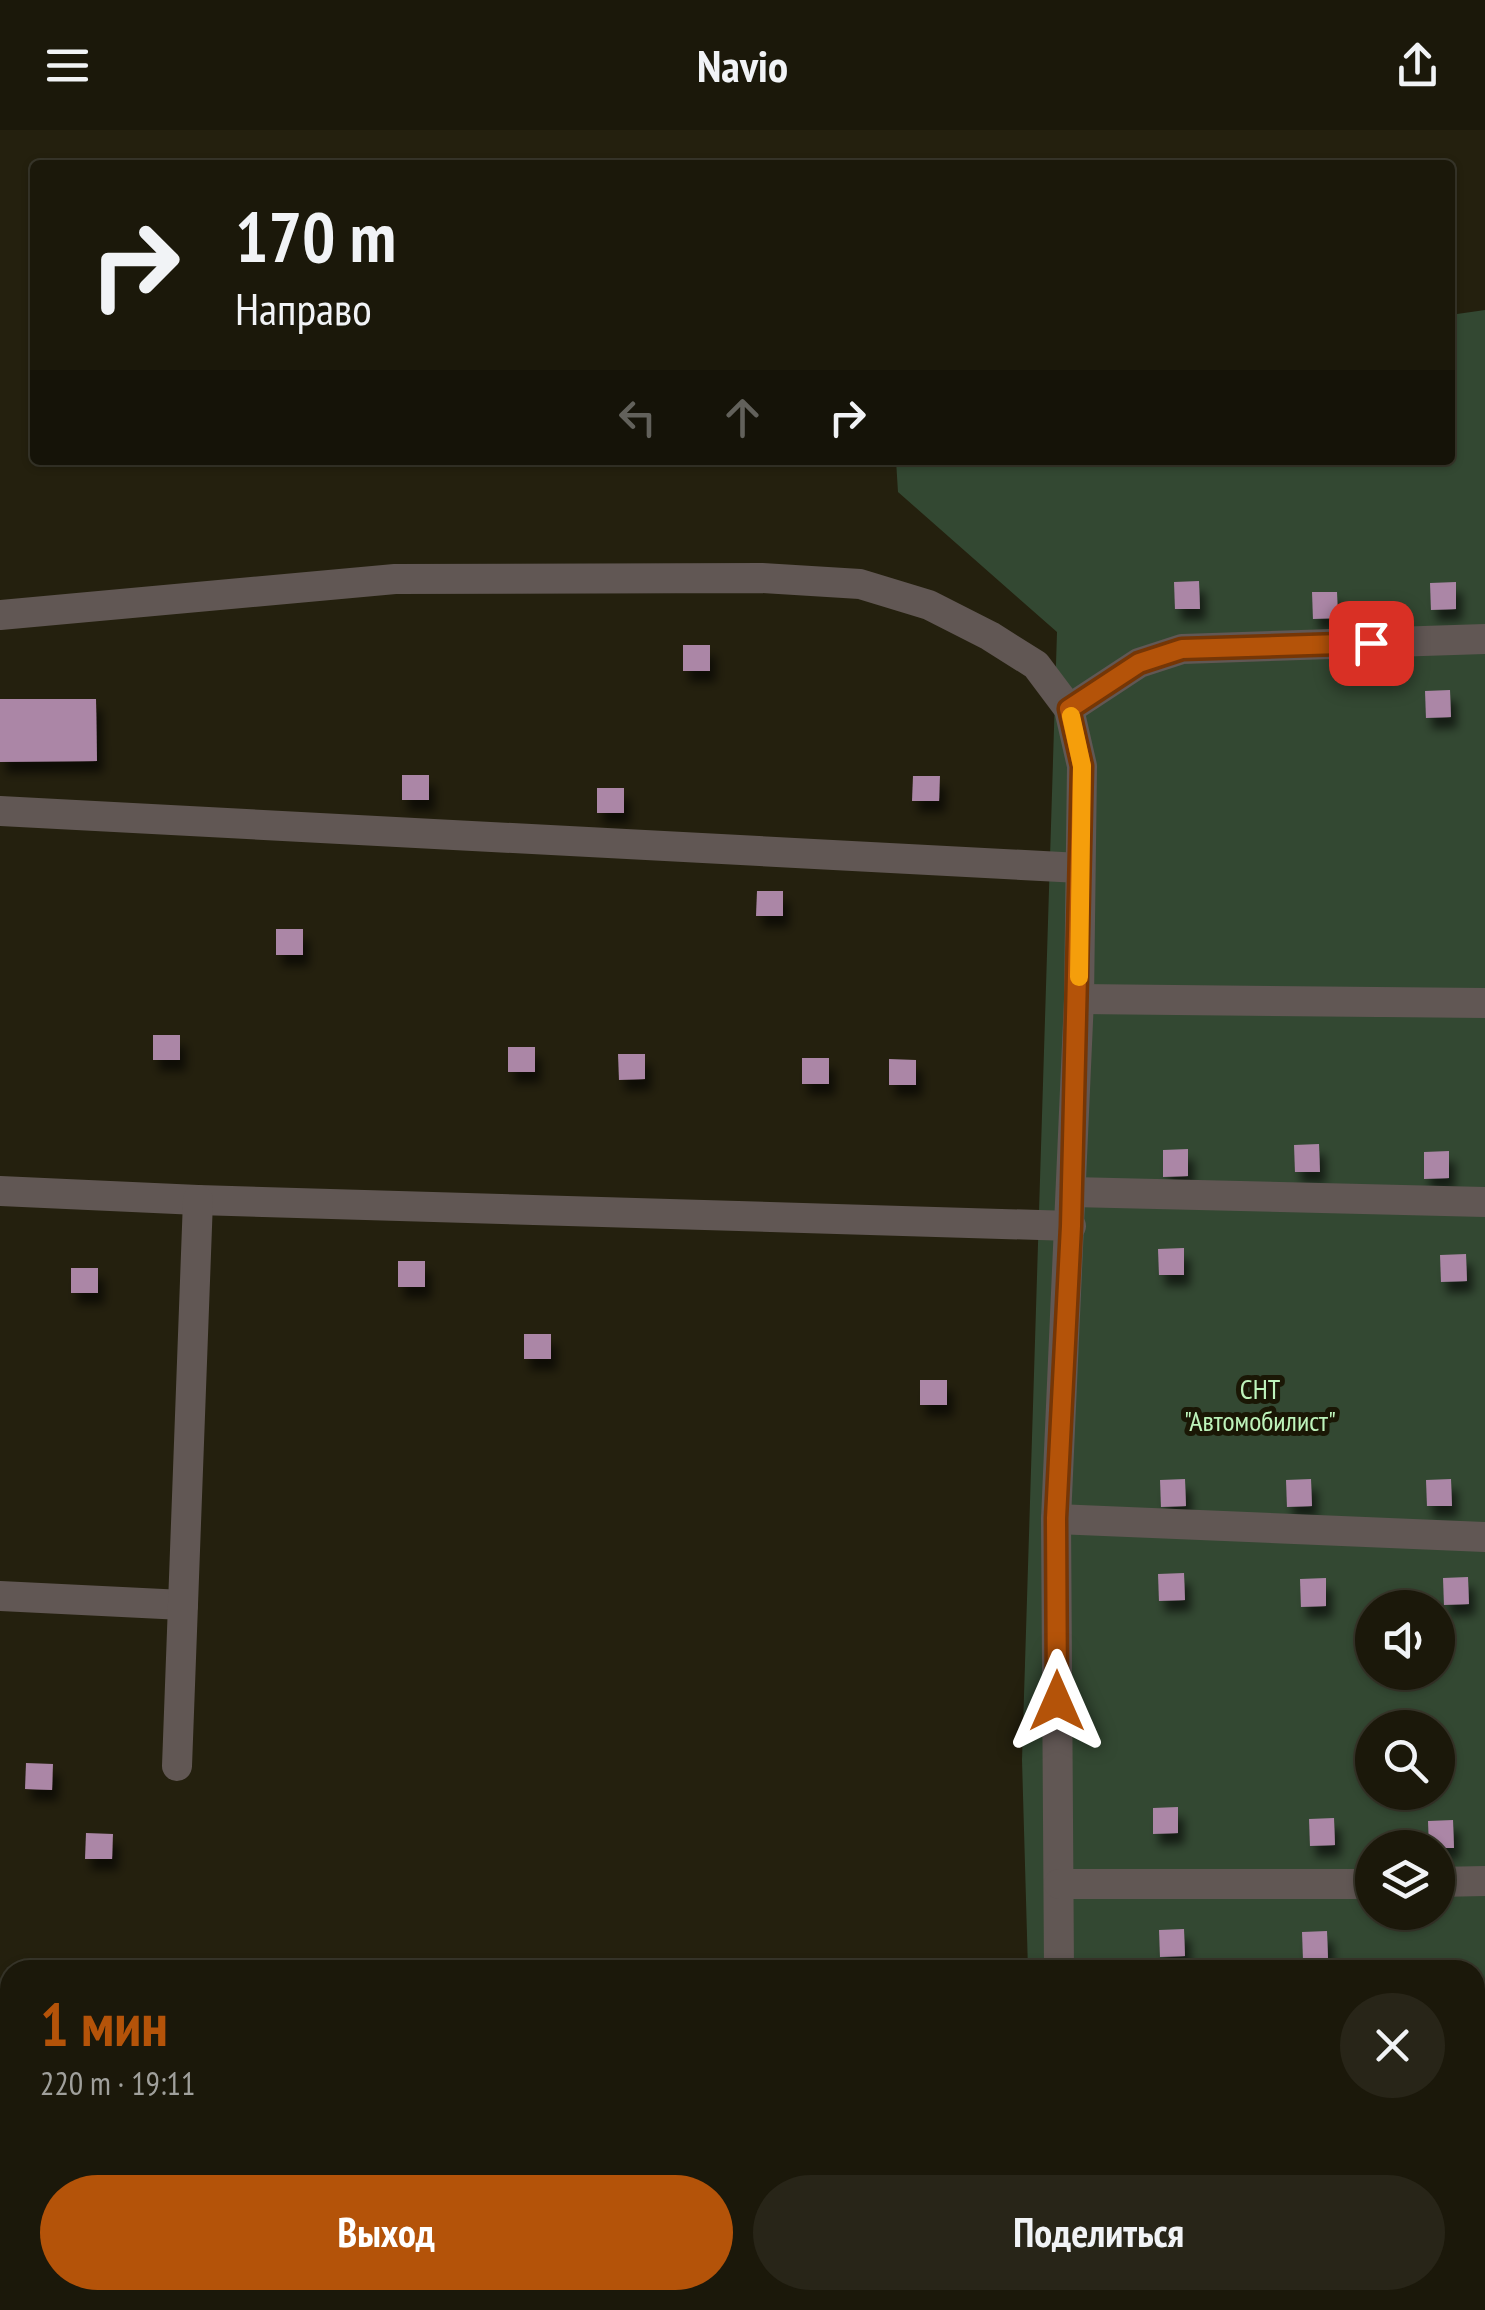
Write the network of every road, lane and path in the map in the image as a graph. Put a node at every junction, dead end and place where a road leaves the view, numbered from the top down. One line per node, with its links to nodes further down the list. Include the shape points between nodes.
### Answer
1 (0, 615): 3 (street, via 395,579 860,584 929,604 990,636 1036,665)
2 (1485, 640): 3 (street, via 1182,649 1139,663)
3 (1069, 709): 5 (street, via 1082,766)
4 (0, 811): 5 (street)
5 (1080, 868): 6 (street)
6 (1079, 999): 7 (street); 9 (street)
7 (1485, 1003)
8 (0, 1191): 10 (street)
9 (1072, 1192): 11 (street); 12 (street)
10 (198, 1200): 12 (street); 16 (street)
11 (1485, 1202)
12 (1071, 1226): 13 (street)
13 (1056, 1518): 14 (street); 20 (street)
14 (1485, 1536)
15 (0, 1596): 16 (street)
16 (183, 1605): 17 (street)
17 (177, 1766)
18 (1485, 1881): 19 (street)
19 (1455, 1882)
20 (1058, 1884): 21 (street); 22 (street)
21 (1355, 1884)
22 (1059, 1960)

